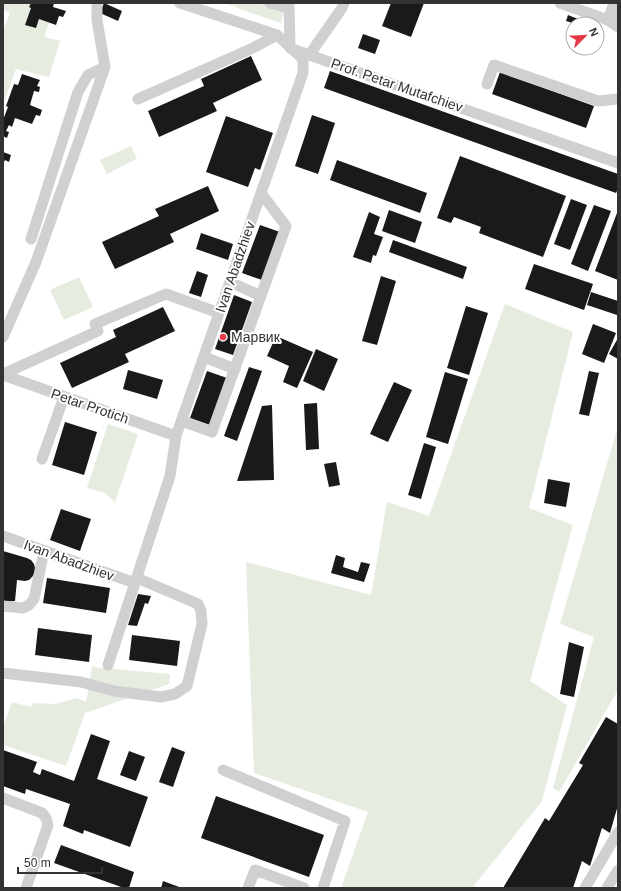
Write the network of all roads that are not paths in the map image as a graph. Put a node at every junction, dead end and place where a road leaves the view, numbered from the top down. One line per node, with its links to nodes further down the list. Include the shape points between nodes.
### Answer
1 (97, 3): 13 (street, via 97,20)
2 (180, 3): 10 (street, Prof. Petar Mutafchiev)
3 (270, 3): 7 (street)
4 (344, 3): 12 (street)
5 (560, 3): 8 (street)
6 (614, 3): 8 (street)
7 (289, 5): 11 (street)
8 (613, 19): 9 (street)
9 (618, 27)
10 (277, 35): 11 (street, Prof. Petar Mutafchiev); 15 (street)
11 (290, 48): 12 (street, Prof. Petar Mutafchiev); 18 (street, Ivan Abadzhiev, via 303,59 303,73)
12 (310, 54): 17 (street, Prof. Petar Mutafchiev)
13 (106, 67): 19 (street, via 88,75 78,92); 23 (street, via 36,262)
14 (487, 84): 16 (street, via 494,65 598,101)
15 (138, 99)
16 (618, 99)
17 (618, 163)
18 (261, 193): 20 (street, Ivan Abadzhiev); 21 (street, via 286,226)
19 (31, 239)
20 (230, 282): 21 (street); 22 (street, Ivan Abadzhiev)
21 (261, 296): 25 (street)
22 (219, 313): 24 (street, Ivan Abadzhiev); 26 (street, via 166,294 95,324 98,331)
23 (3, 337)
24 (204, 357): 25 (street); 28 (street, Ivan Abadzhiev)
25 (235, 369): 28 (street, via 212,432)
26 (3, 374): 27 (street, Petar Protich)
27 (64, 396): 29 (street, Petar Protich); 30 (street)
28 (182, 421): 29 (street, Ivan Abadzhiev)
29 (176, 436): 33 (street, Ivan Abadzhiev, via 170,476)
30 (42, 459)
31 (3, 536): 32 (street, Ivan Abadzhiev)
32 (44, 551): 33 (street, Ivan Abadzhiev); 34 (street, via 34,600 23,608)
33 (136, 581): 35 (street, Ivan Abadzhiev); 36 (street, via 198,604 202,612 202,624 187,686 175,694 161,697 114,691 81,682)
34 (3, 606)
35 (108, 665)
36 (3, 673)
37 (223, 770): 44 (street, via 345,821)
38 (3, 798): 41 (street, via 42,813 48,825)
39 (618, 832): 45 (street)
40 (618, 870): 46 (street)
41 (26, 888)
42 (248, 888): 43 (street, via 255,870)
43 (304, 888)
44 (323, 888)
45 (585, 888)
46 (607, 888)

